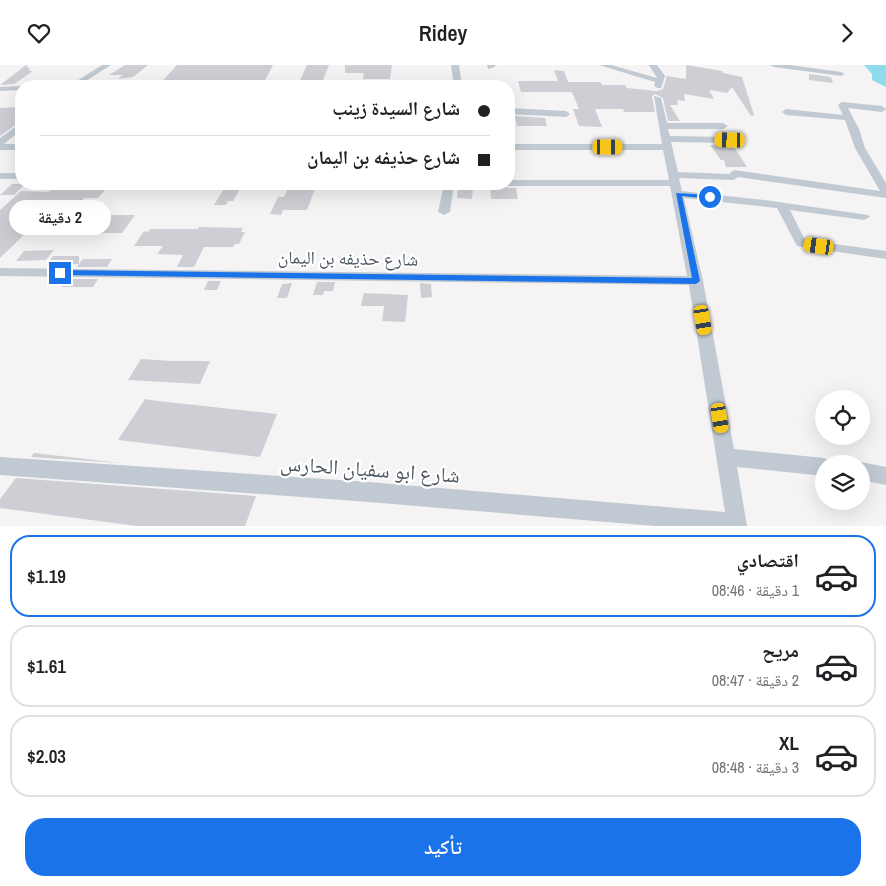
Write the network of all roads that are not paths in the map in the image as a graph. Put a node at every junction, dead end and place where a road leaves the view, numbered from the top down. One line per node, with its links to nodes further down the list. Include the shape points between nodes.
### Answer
1 (107, 65): 7 (street)
2 (456, 65): 8 (street)
3 (607, 65): 11 (street)
4 (652, 65): 11 (street, via 660,76)
5 (778, 65): 6 (street)
6 (841, 75)
7 (83, 80)
8 (457, 80)
9 (15, 88): 10 (street)
10 (0, 89)
11 (658, 89): 19 (street)
12 (882, 109): 16 (street, via 842,105)
13 (515, 111): 14 (street)
14 (566, 114)
15 (789, 116): 16 (street)
16 (851, 122): 30 (street, via 860,148)
17 (723, 126): 19 (street)
18 (15, 131): 21 (street)
19 (665, 137): 20 (street); 24 (street); 28 (street)
20 (730, 140)
21 (0, 143)
22 (0, 147): 23 (street)
23 (15, 147)
24 (515, 147)
25 (0, 176): 26 (street)
26 (15, 176)
27 (515, 183): 28 (street)
28 (676, 184): 30 (street, via 733,177 734,173); 31 (street); 36 (street)
29 (447, 190): 32 (street)
30 (886, 193)
31 (782, 205): 33 (street); 34 (street, via 800,243)
32 (444, 212)
33 (864, 217)
34 (886, 255)
35 (0, 272): 36 (street, شارع حذيفه بن اليمان)
36 (696, 281): 37 (street)
37 (727, 457): 39 (street); 42 (street)
38 (0, 466): 42 (street, شارع ابو سفيان الحارس, via 379,493)
39 (815, 466)
40 (870, 473): 41 (street)
41 (886, 476)
42 (737, 525)

